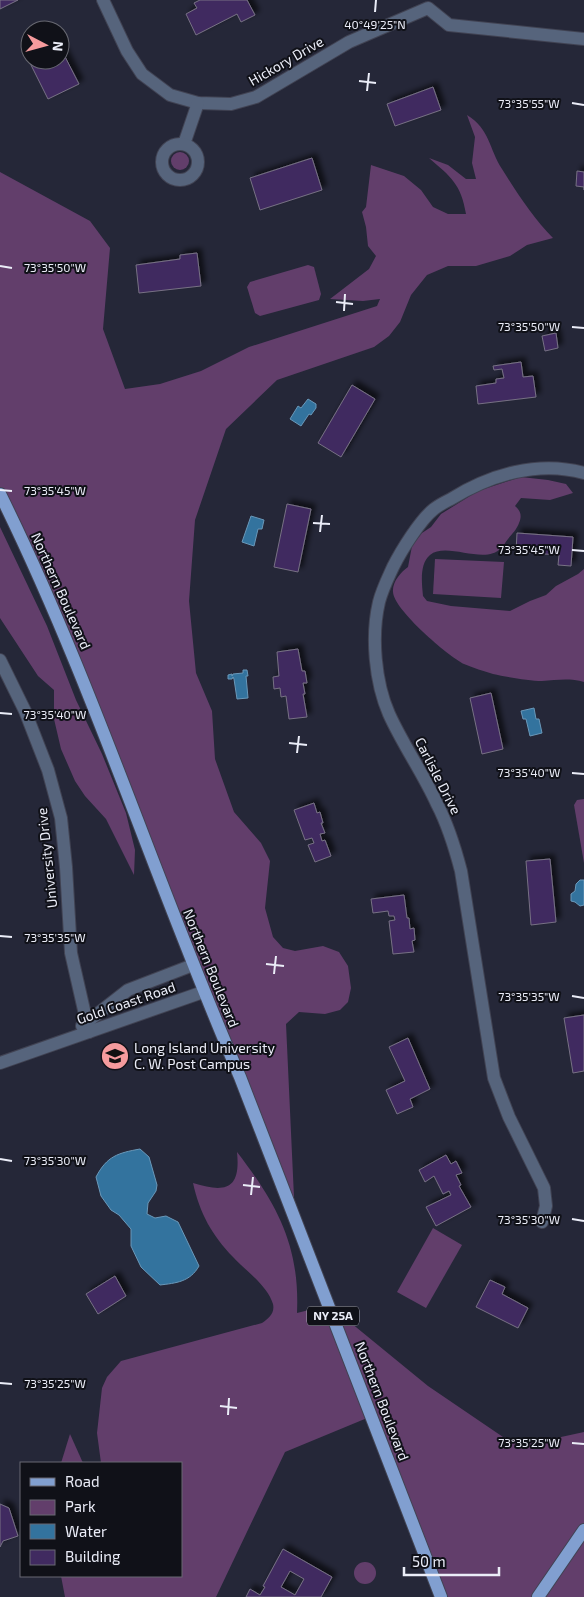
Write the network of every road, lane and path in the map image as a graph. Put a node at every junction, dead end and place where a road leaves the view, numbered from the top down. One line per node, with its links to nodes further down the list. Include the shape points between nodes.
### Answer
1 (103, 0): 3 (street, Hickory Drive, via 127,51 142,74 170,94)
2 (584, 39): 3 (street, Hickory Drive, via 449,25 428,8 350,42 256,98 230,104)
3 (198, 103): 4 (street)
4 (184, 144)
5 (584, 473): 12 (street, Carlisle Drive, via 528,469 504,474 470,487 433,510 402,550 388,578 379,603 375,635 378,677 389,713 438,804 452,839 461,871 494,1078 509,1117 542,1182 546,1200)
6 (0, 494): 8 (main road, Northern Boulevard / NY 25A, via 79,670)
7 (0, 660): 10 (street, University Drive, via 25,711 48,770 61,818 71,954)
8 (193, 965): 9 (main road, Northern Boulevard / NY 25A); 10 (street, Gold Coast Road, via 128,990)
9 (203, 992): 10 (street, Gold Coast Road); 14 (main road, Northern Boulevard / NY 25A, via 243,1086)
10 (88, 1027): 11 (street, Gold Coast Road, via 58,1044)
11 (0, 1063)
12 (542, 1222)
13 (584, 1530): 15 (main road)
14 (441, 1597)
15 (538, 1597)

